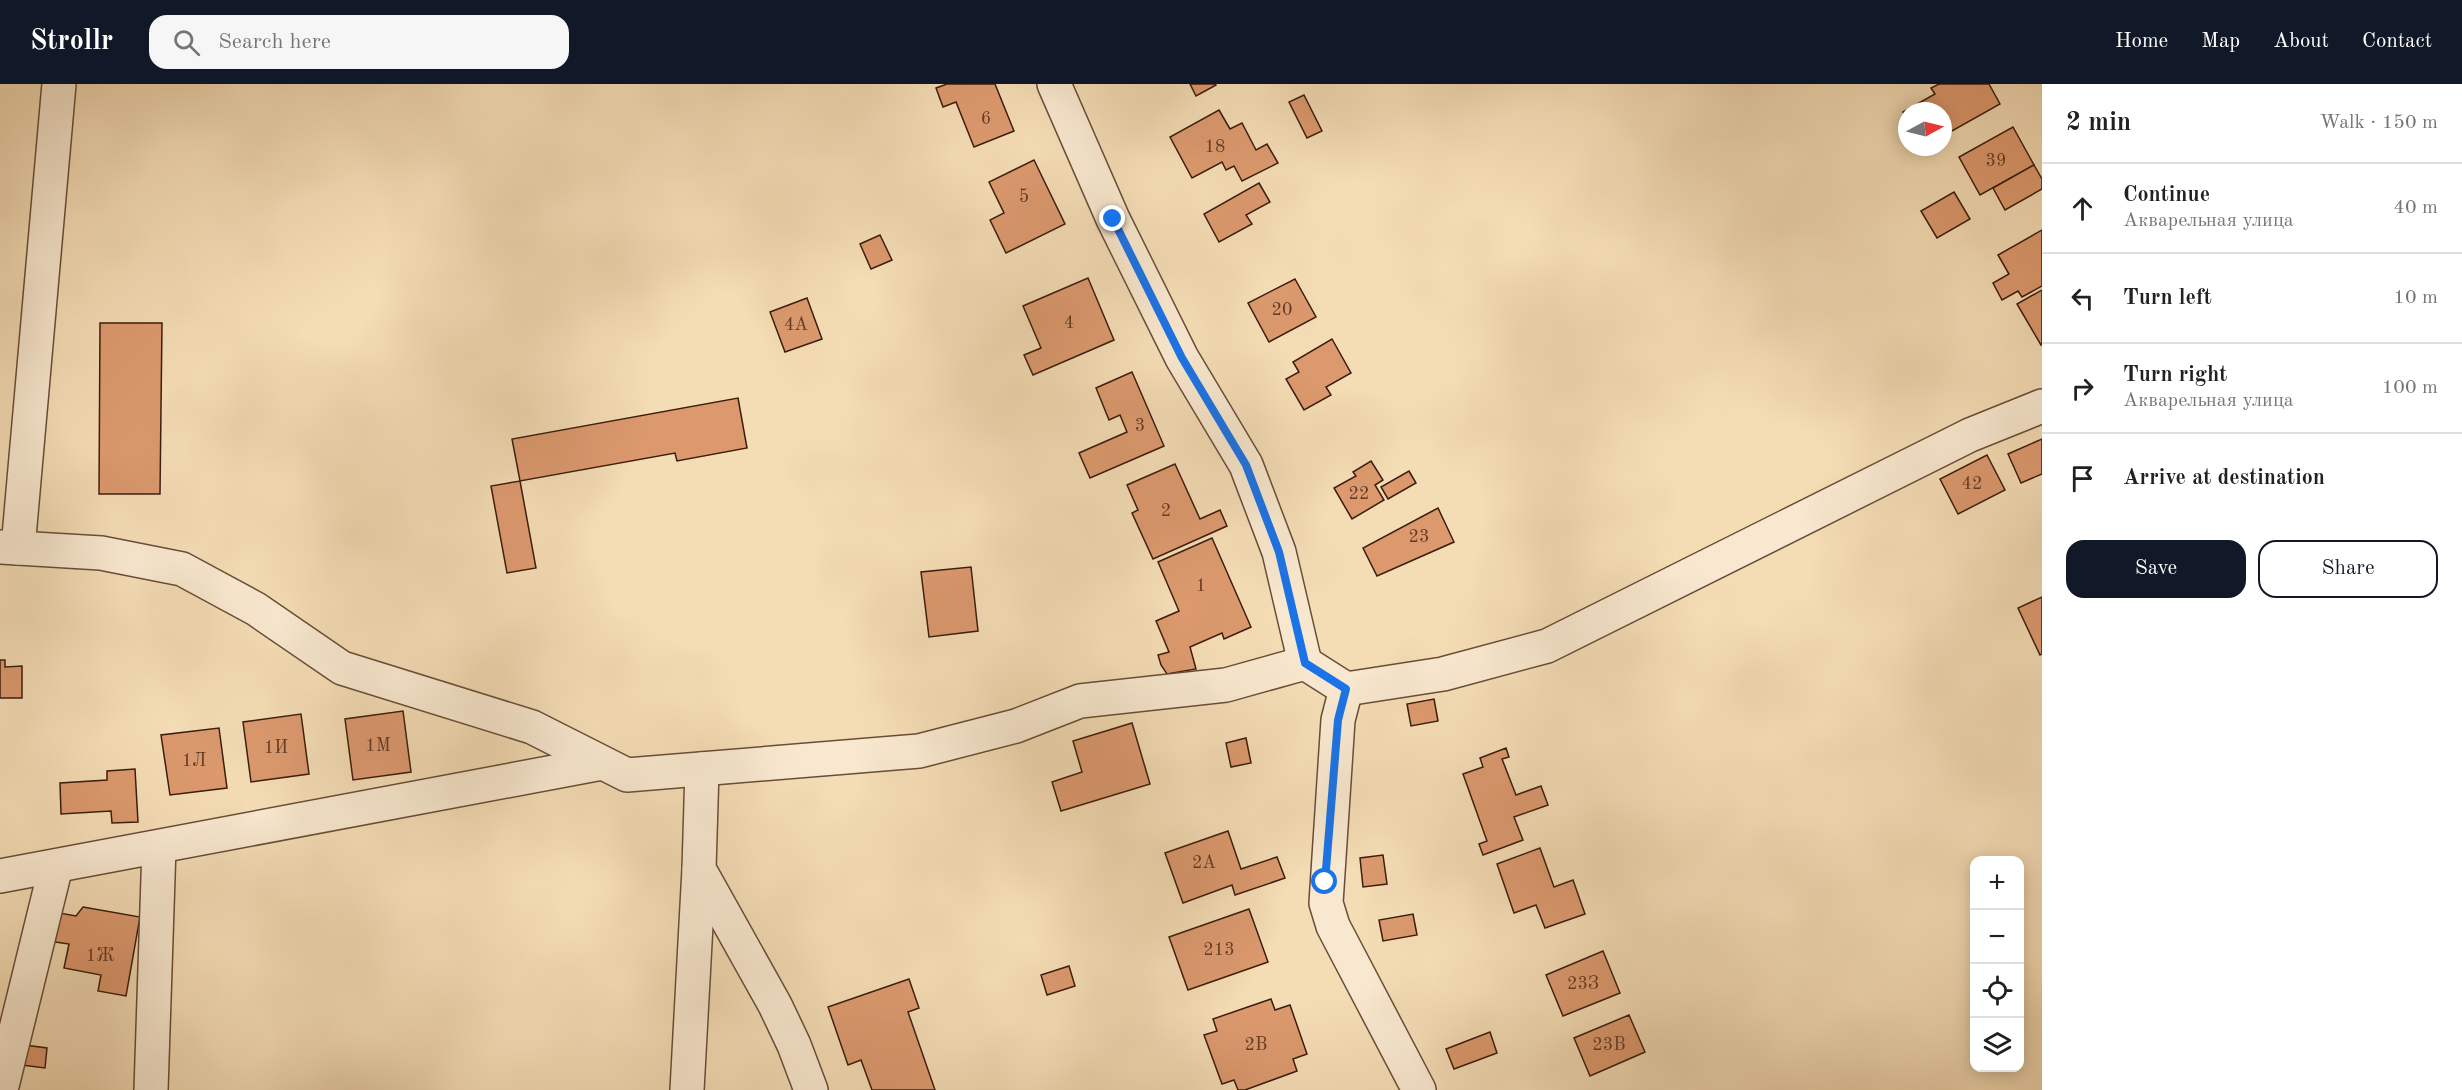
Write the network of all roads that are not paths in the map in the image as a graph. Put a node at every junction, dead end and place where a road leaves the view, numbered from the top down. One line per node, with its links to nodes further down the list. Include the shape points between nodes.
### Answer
1 (59, 84): 4 (street)
2 (1054, 84): 5 (street, via 1113,219 1182,358 1246,465 1279,552)
3 (2042, 406): 6 (street, via 1970,435 1547,646 1443,674)
4 (9, 548): 7 (street, via 101,553 183,569 256,609 342,668 532,727)
5 (1305, 663): 6 (street); 8 (street, via 1226,685 1080,701 1016,726 919,751)
6 (1346, 689): 17 (street, via 1338,720 1326,903 1333,926)
7 (602, 763): 8 (street, via 627,775); 9 (street)
8 (702, 769): 11 (street)
9 (159, 847): 10 (street); 14 (street)
10 (56, 866): 12 (street); 13 (street)
11 (699, 869): 15 (street); 16 (street, via 775,1005)
12 (0, 876)
13 (1, 1090)
14 (151, 1090)
15 (687, 1090)
16 (811, 1090)
17 (1419, 1090)

